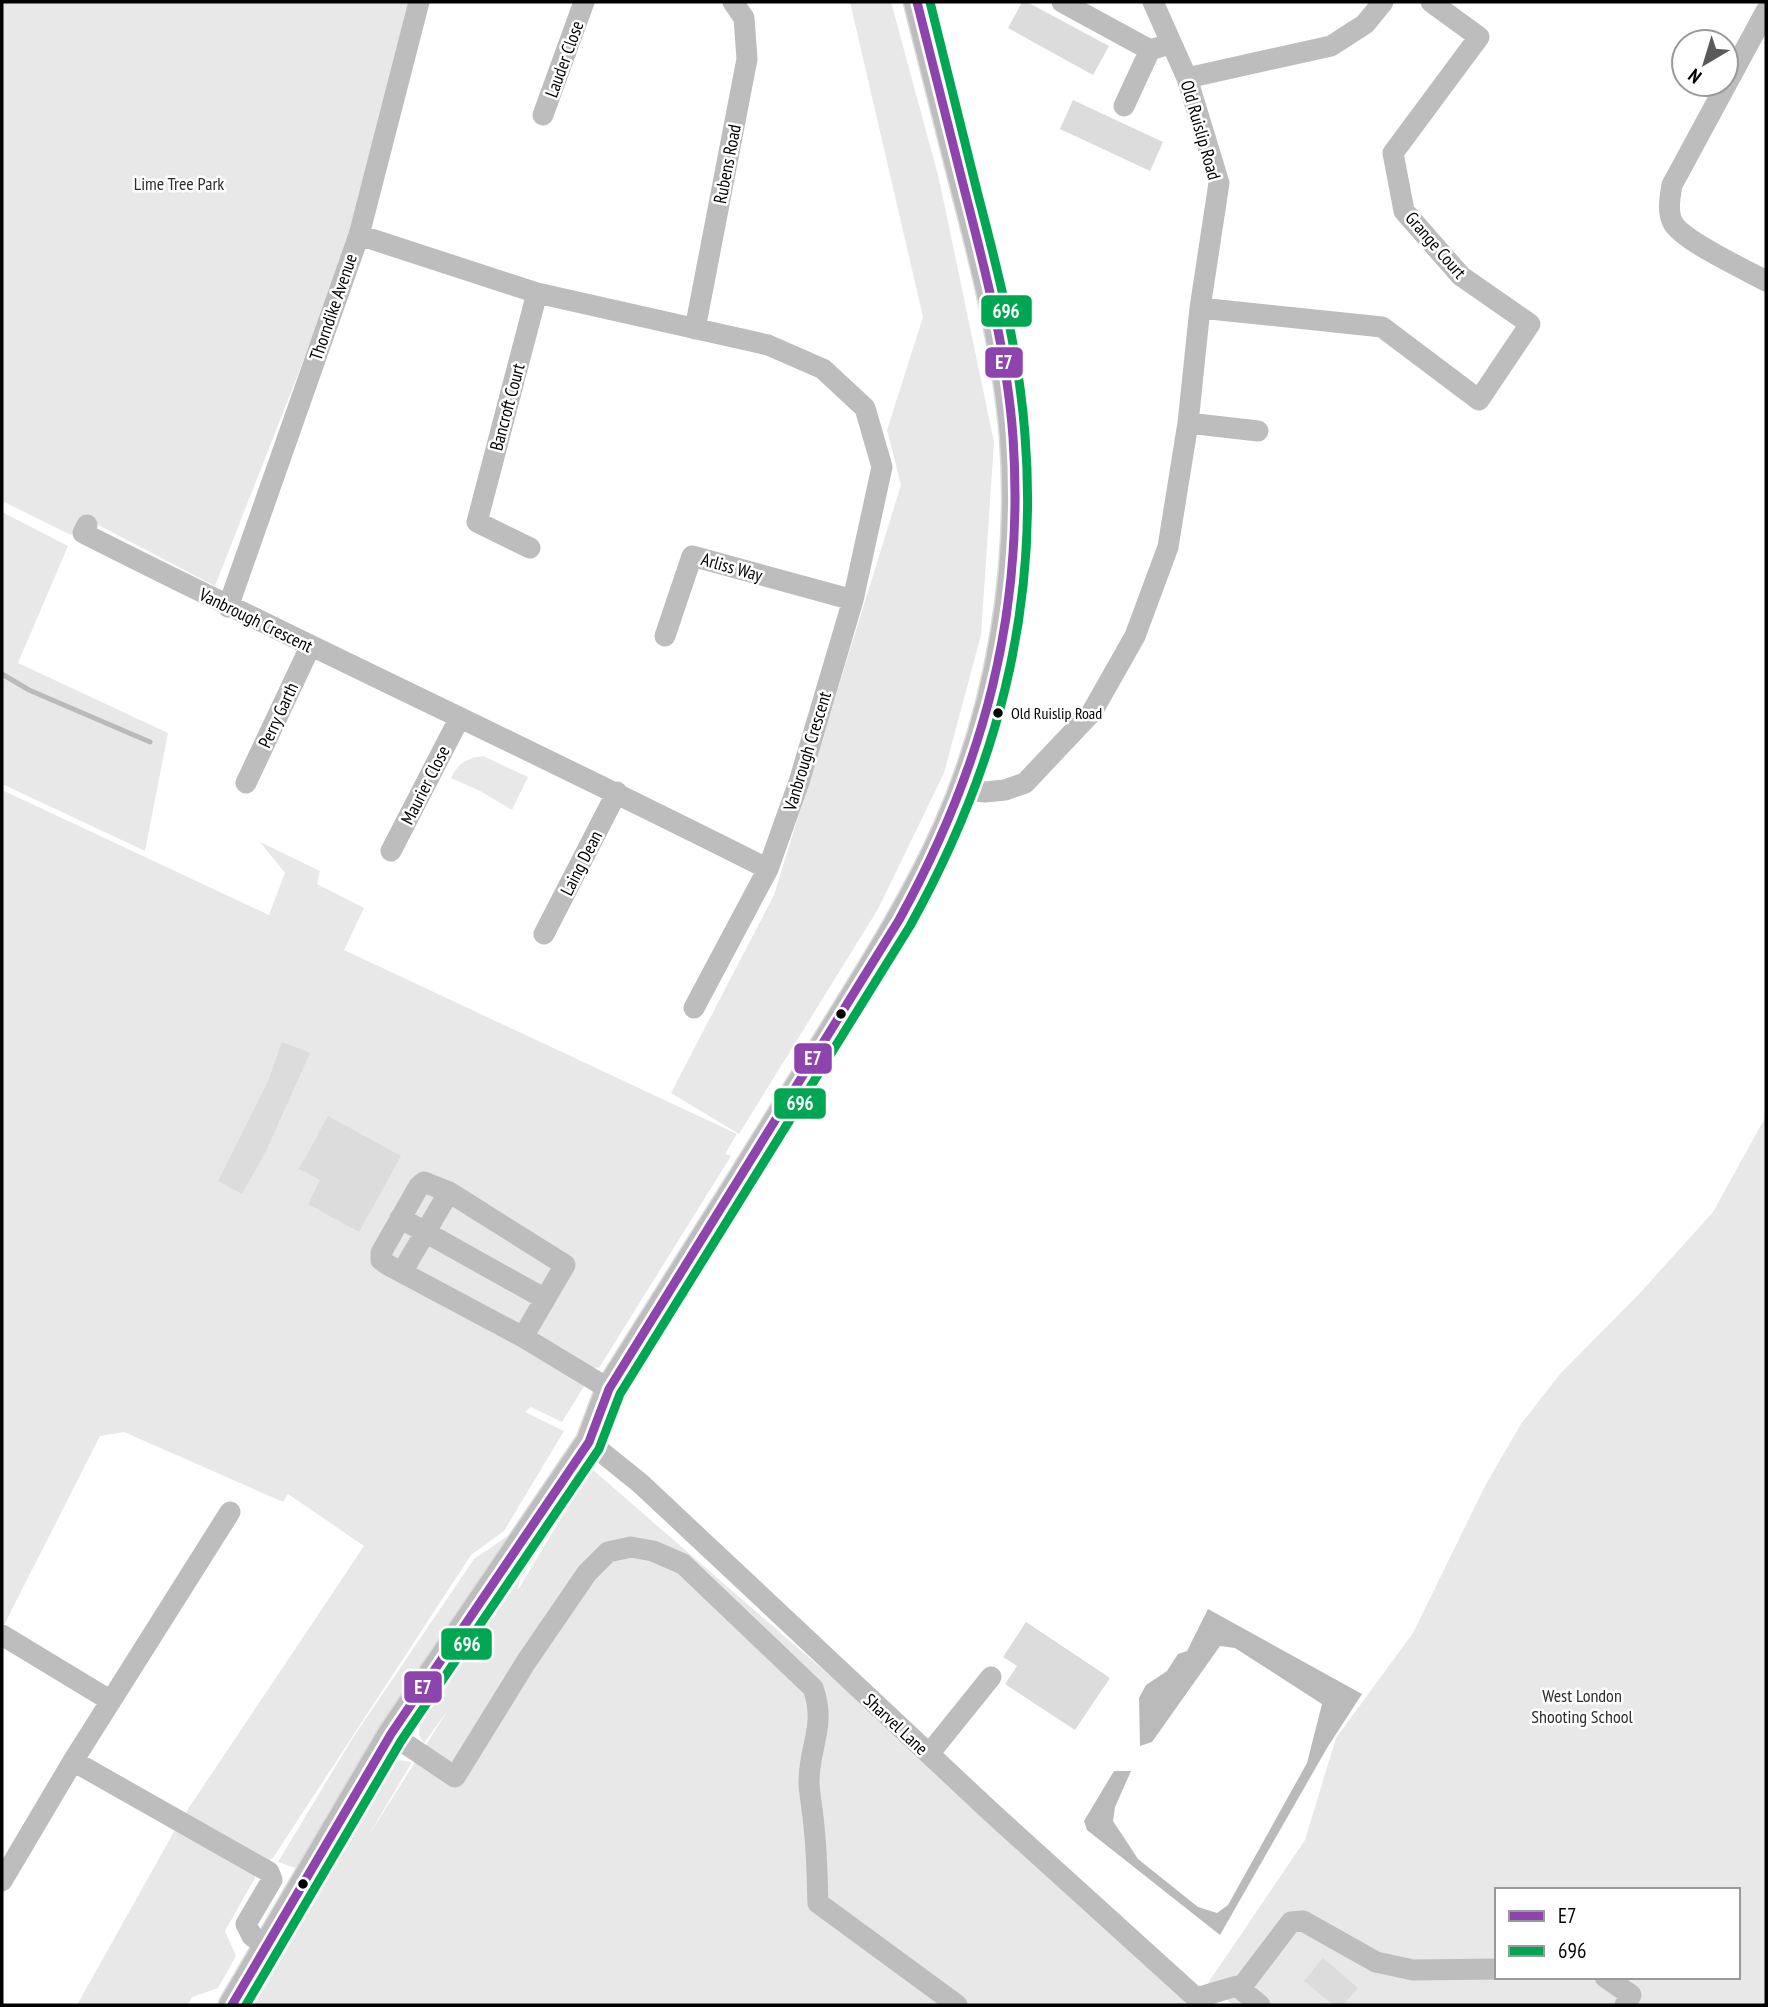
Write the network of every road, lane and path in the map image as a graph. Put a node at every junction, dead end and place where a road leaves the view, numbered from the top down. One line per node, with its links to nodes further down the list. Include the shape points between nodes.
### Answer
1 (419, 2): 15 (street, Thorndike Avenue)
2 (584, 2): 14 (street, Lauder Close)
3 (733, 2): 19 (street, Rubens Road, via 744,18 747,59)
4 (917, 2): 30 (main road, via 981,251 1013,436 1015,530 1006,617 984,724)
5 (1062, 2): 11 (street)
6 (1153, 2): 10 (street, Old Ruislip Road)
7 (1383, 2): 12 (street, via 1365,24 1331,46)
8 (1431, 2): 18 (street, Grange Court, via 1479,37 1393,153 1404,211 1461,276 1530,324 1479,400 1382,327)
9 (1766, 11): 16 (street, via 1672,185 1669,204 1673,223 1687,237)
10 (1172, 43): 11 (street); 12 (street, Old Ruislip Road)
11 (1150, 50): 13 (street)
12 (1187, 78): 18 (street, Old Ruislip Road, via 1219,183)
13 (1124, 106)
14 (543, 115)
15 (359, 235): 17 (street, Vanbrough Crescent); 25 (street, Thorndike Avenue)
16 (1766, 281)
17 (537, 292): 19 (street, Vanbrough Crescent); 23 (street, Bancroft Court, via 477,522)
18 (1200, 308): 20 (street, Old Ruislip Road)
19 (695, 329): 24 (street, Vanbrough Crescent, via 768,345 823,369 865,408 882,467)
20 (1188, 423): 21 (street); 30 (street, Old Ruislip Road, via 1168,547 1135,636 1092,712 1025,783 1005,790)
21 (1258, 430)
22 (87, 525): 25 (street, Vanbrough Crescent, via 83,533)
23 (530, 548)
24 (853, 600): 26 (street, Arliss Way, via 692,556); 33 (street, Vanbrough Crescent)
25 (228, 607): 27 (street, Vanbrough Crescent)
26 (665, 636)
27 (310, 647): 28 (street, Vanbrough Crescent); 29 (street, Perry Garth)
28 (459, 719): 31 (street, Vanbrough Crescent); 32 (street, Maurier Close)
29 (246, 783)
30 (962, 790): 42 (main road, via 901,918)
31 (617, 792): 33 (street, Vanbrough Crescent); 34 (street, Laing Dean)
32 (391, 851)
33 (768, 869): 35 (street)
34 (544, 933)
35 (694, 1008)
36 (449, 1192): 37 (street, via 424,1182); 38 (street); 40 (street, via 565,1265)
37 (400, 1218): 38 (street); 39 (street, via 381,1259)
38 (426, 1232): 39 (street); 40 (street)
39 (402, 1272): 41 (street)
40 (545, 1299): 41 (street)
41 (523, 1337): 42 (street)
42 (609, 1389): 43 (main road)
43 (589, 1442): 48 (main road); 49 (street, Sharvel Lane, via 627,1470)
44 (230, 1513): 47 (street)
45 (2, 1635): 47 (street)
46 (991, 1676): 49 (street)
47 (111, 1701): 50 (street)
48 (391, 1734): 52 (main road); 58 (street, via 454,1784 526,1662 587,1573 608,1552 631,1547 653,1550 683,1564 813,1688 819,1705 819,1730 809,1786 818,1903)
49 (929, 1754): 56 (street, Sharvel Lane)
50 (73, 1761): 51 (street); 52 (street, via 269,1872 272,1880 247,1924 252,1936)
51 (2, 1881)
52 (267, 1947): 57 (main road)
53 (1495, 1969): 55 (street, via 1413,1970 1376,1962 1303,1921 1291,1922)
54 (1608, 1979): 60 (street, via 1631,1995)
55 (1240, 1989): 56 (street, via 1237,1986); 59 (street)
56 (1200, 2002)
57 (232, 2005)
58 (957, 2005)
59 (1260, 2005)
60 (1625, 2005)

